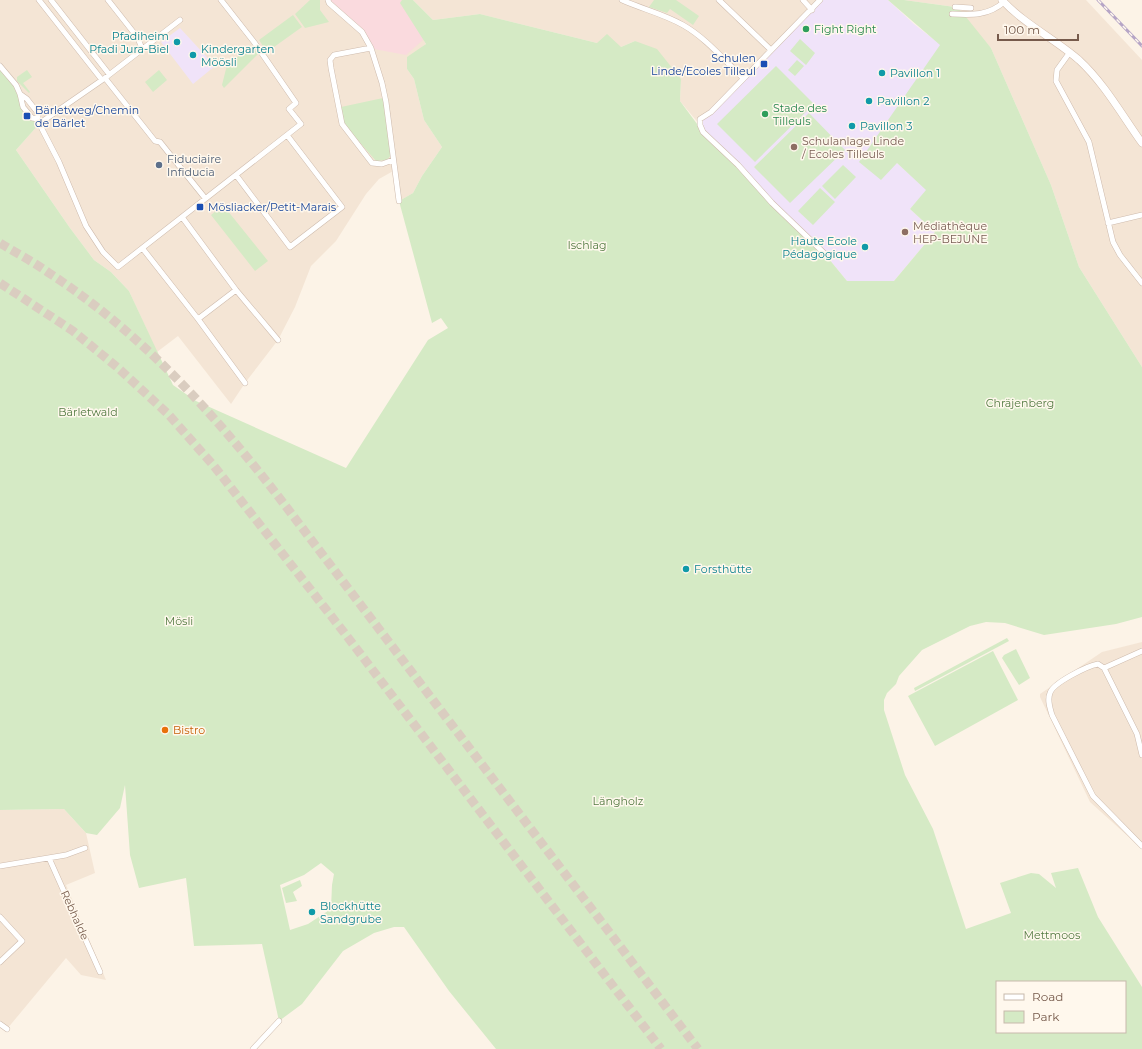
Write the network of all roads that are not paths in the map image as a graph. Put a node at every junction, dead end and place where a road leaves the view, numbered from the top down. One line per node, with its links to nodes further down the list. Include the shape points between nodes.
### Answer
1 (39, 0): 21 (street)
2 (51, 0): 21 (street)
3 (108, 0): 17 (street, via 138,38)
4 (221, 0): 25 (street, via 296,103 289,109 301,124)
5 (328, 0): 16 (street, via 362,32)
6 (622, 0): 22 (street, via 663,15 684,26 704,40)
7 (719, 0): 18 (street)
8 (803, 0): 13 (street)
9 (820, 0): 13 (street)
10 (1003, 1): 14 (street, via 997,9 982,14); 19 (main road)
11 (955, 7): 12 (street)
12 (971, 8)
13 (812, 10): 18 (street)
14 (952, 14)
15 (180, 20): 17 (street)
16 (370, 48): 27 (street, via 382,83); 27 (street, via 334,55 330,60 330,68 342,124 348,134 372,163 382,164)
17 (142, 49): 21 (street)
18 (772, 50): 22 (street)
19 (1070, 52): 26 (main road, via 1096,78); 33 (street, via 1057,70 1056,81 1089,142)
20 (0, 66): 23 (street)
21 (105, 77): 24 (street); 29 (street)
22 (743, 78): 35 (street, via 711,112 700,119 703,132)
23 (20, 94): 24 (street, via 28,99 38,113); 24 (street, via 23,107 32,118)
24 (39, 121): 34 (street, via 86,226 103,252 118,267)
25 (288, 135): 28 (street); 28 (street, via 342,206 290,247)
26 (1142, 143)
27 (393, 160): 30 (street)
28 (236, 175): 29 (street)
29 (205, 198): 32 (street)
30 (399, 201)
31 (1142, 215): 33 (street)
32 (182, 217): 34 (street); 37 (street)
33 (1108, 223): 36 (street, via 1120,255)
34 (143, 249): 38 (street)
35 (824, 253)
36 (1142, 283)
37 (236, 290): 38 (street); 39 (street)
38 (198, 319): 40 (street)
39 (278, 340)
40 (245, 382)
41 (1142, 650): 42 (street)
42 (1104, 668): 43 (street, via 1136,734); 44 (street, via 1098,664 1091,666 1059,684 1050,693 1049,701 1052,715 1093,796)
43 (1142, 755)
44 (1142, 846)
45 (85, 848): 46 (street)
46 (49, 858): 47 (street); 50 (street, Rebhalde)
47 (0, 866)
48 (0, 917): 49 (street, via 22,941)
49 (0, 962)
50 (100, 972)
51 (279, 1021): 54 (street)
52 (0, 1024): 53 (street)
53 (7, 1029)
54 (253, 1049)

